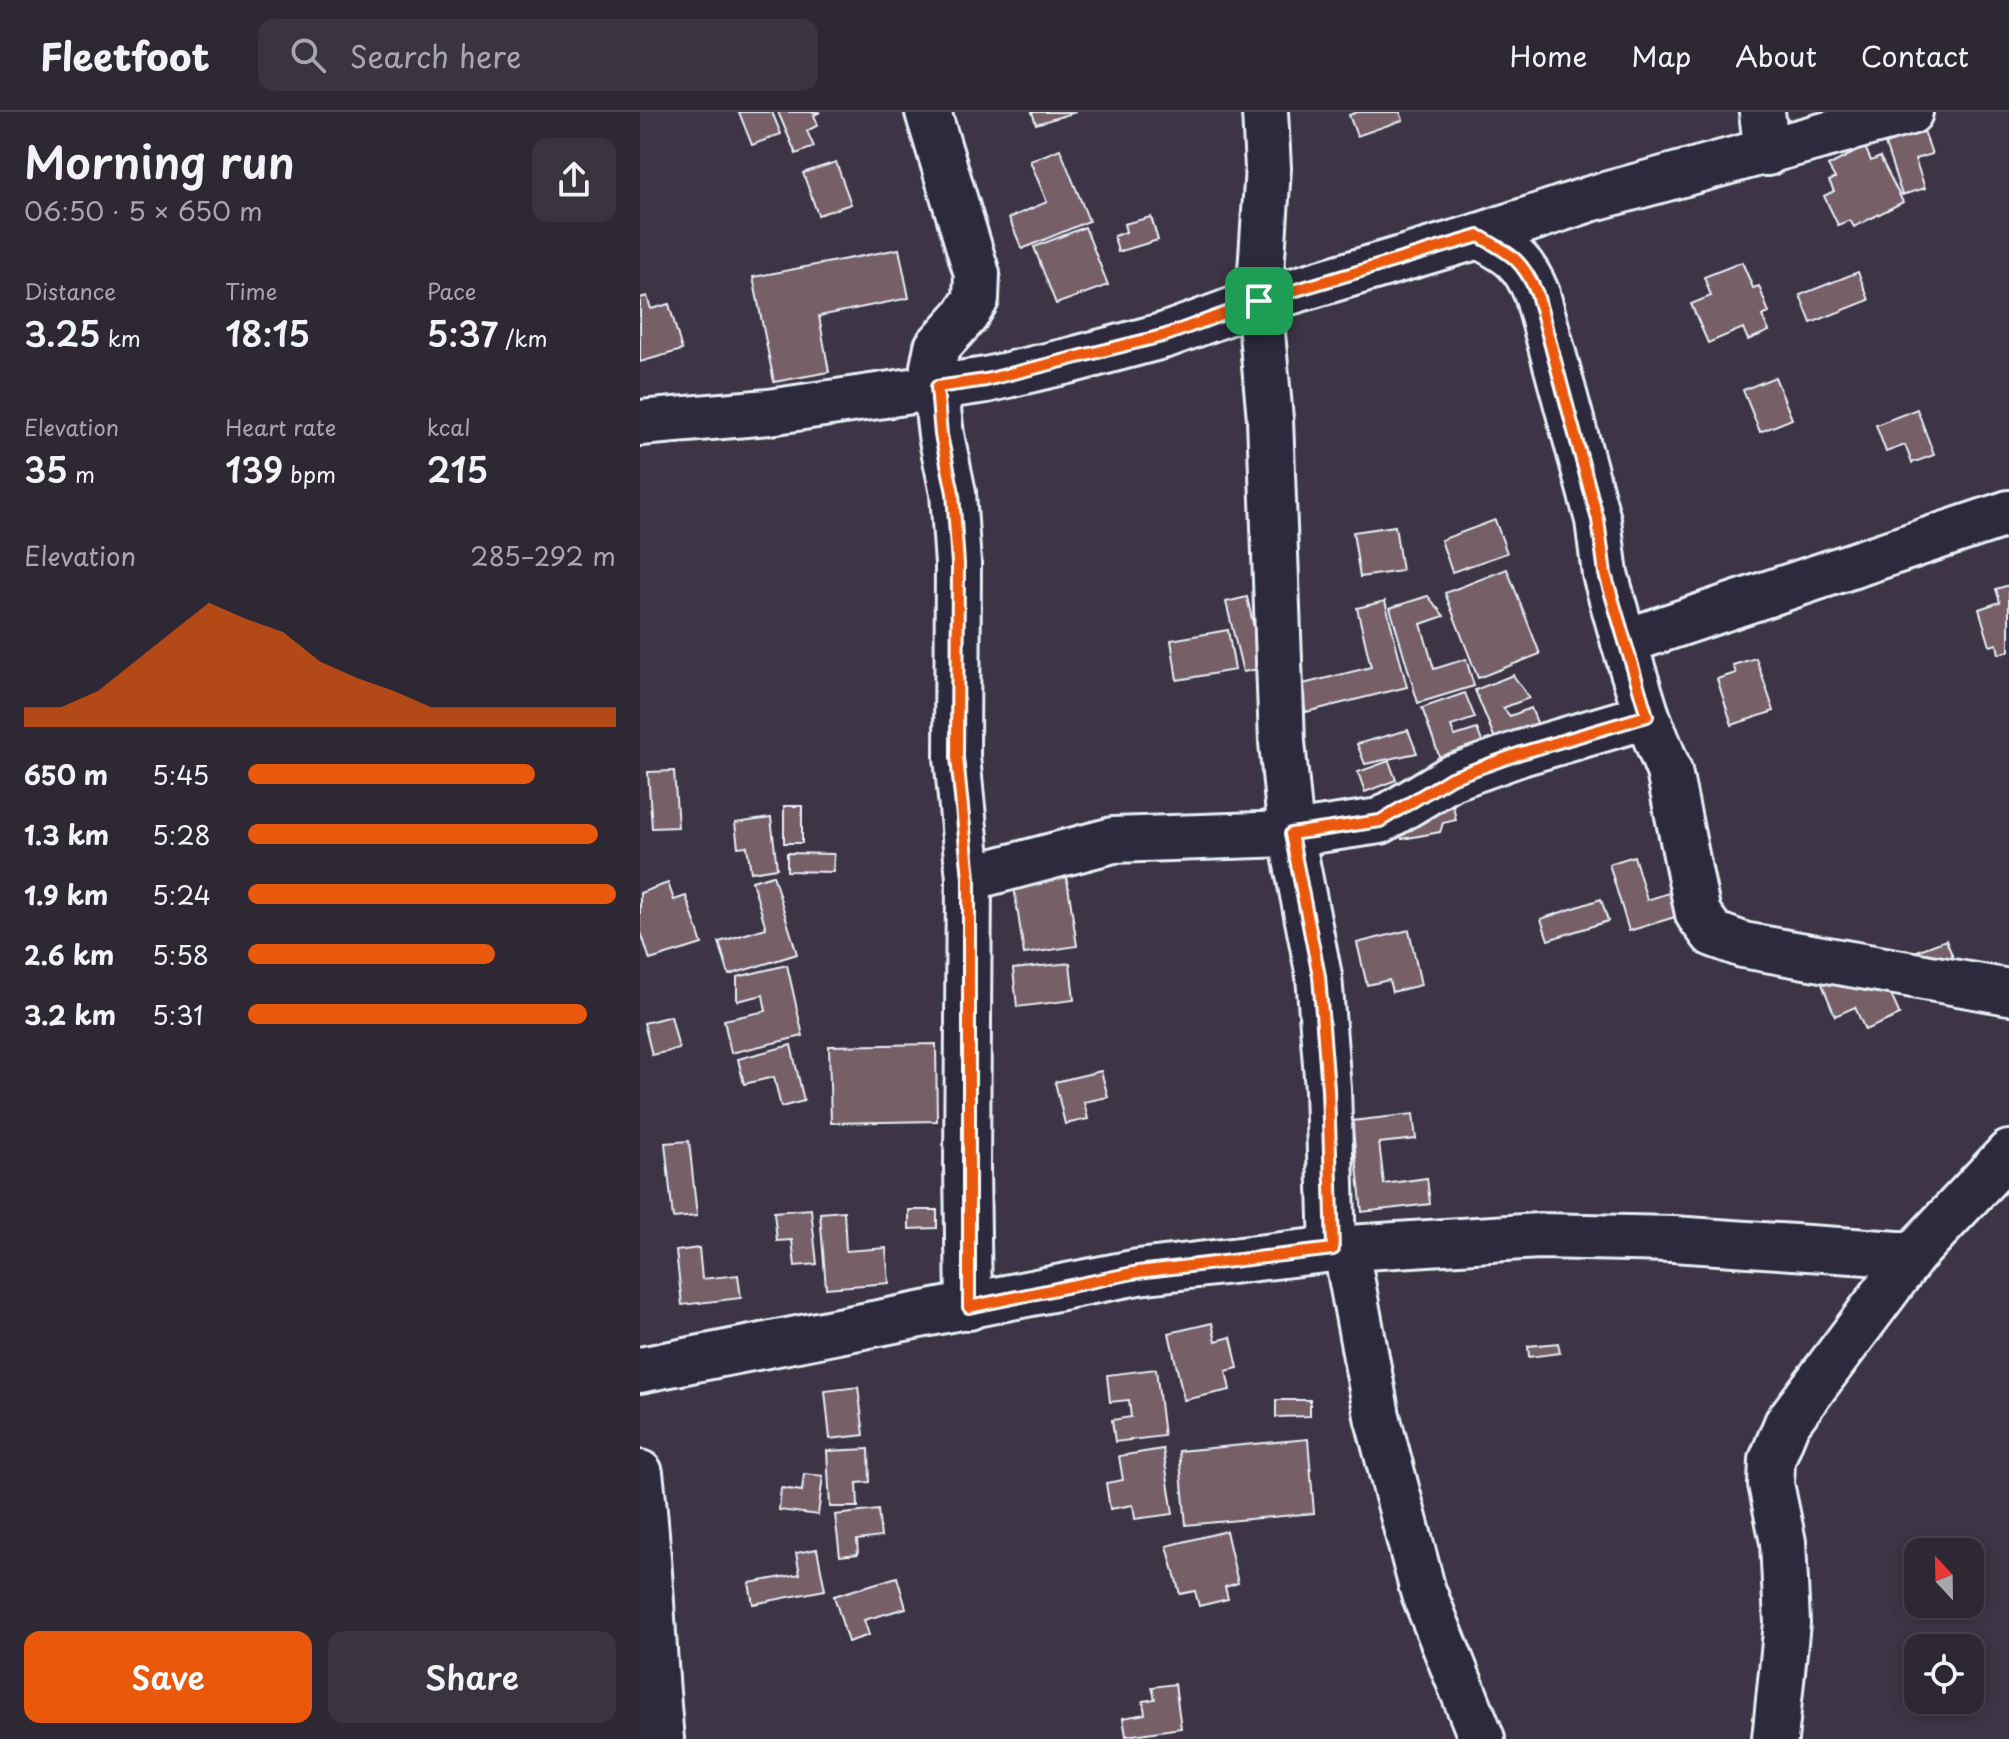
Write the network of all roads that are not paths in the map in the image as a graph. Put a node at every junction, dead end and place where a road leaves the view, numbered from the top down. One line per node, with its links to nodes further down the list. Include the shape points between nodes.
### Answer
1 (928, 112): 7 (street, via 977,274 976,299 937,347)
2 (1265, 112): 6 (street, via 1268,168)
3 (1910, 112): 4 (street)
4 (1764, 132): 5 (street)
5 (1479, 236): 6 (street); 10 (street, via 1514,255 1537,294 1591,493)
6 (1259, 301): 7 (street, via 1166,335 986,380); 12 (street)
7 (937, 387): 8 (street, via 769,412); 13 (street, via 958,564 957,757)
8 (640, 423)
9 (2009, 513): 10 (street)
10 (1624, 642): 11 (street)
11 (1647, 716): 12 (street, via 1451,778 1380,821); 14 (street, via 1669,771 1698,914 1713,934 1743,945)
12 (1291, 834): 13 (street, via 1113,840); 16 (street, via 1319,976)
13 (969, 878): 18 (street)
14 (2009, 992)
15 (2009, 1153): 17 (street)
16 (1340, 1250): 17 (street, via 1540,1236); 18 (street, via 1138,1272); 22 (street, via 1423,1591)
17 (1913, 1255): 23 (street, via 1775,1445 1771,1484 1783,1542 1787,1623)
18 (969, 1307): 19 (street)
19 (640, 1370)
20 (640, 1473): 21 (street)
21 (661, 1739)
22 (1482, 1739)
23 (1775, 1739)

